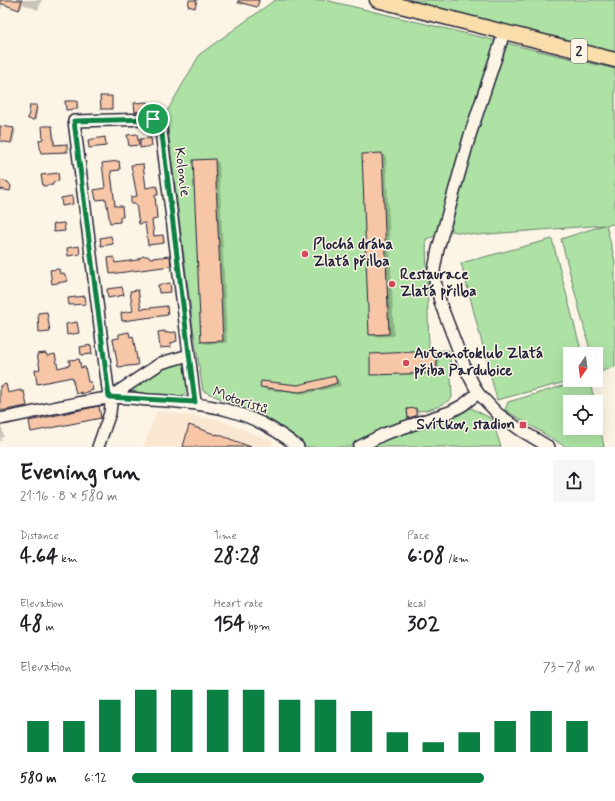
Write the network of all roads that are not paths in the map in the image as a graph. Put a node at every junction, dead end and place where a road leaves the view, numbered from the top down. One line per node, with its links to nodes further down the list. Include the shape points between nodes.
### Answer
1 (377, 0): 2 (main road, 2)
2 (504, 33): 3 (main road, 2); 5 (street, via 470,135 434,270 441,305 466,370)
3 (615, 60)
4 (189, 355): 6 (street, via 161,363); 6 (street, Kolonie, via 160,123 153,119 74,121); 7 (street)
5 (478, 393): 11 (street, via 463,406 450,412 384,434); 12 (street, via 498,414)
6 (109, 397): 7 (street, Motoristů); 8 (street, Motoristů); 9 (street, via 110,413)
7 (195, 402): 10 (street, Motoristů, via 248,417 277,432)
8 (0, 419)
9 (98, 447)
10 (298, 447)
11 (359, 447)
12 (549, 447)

